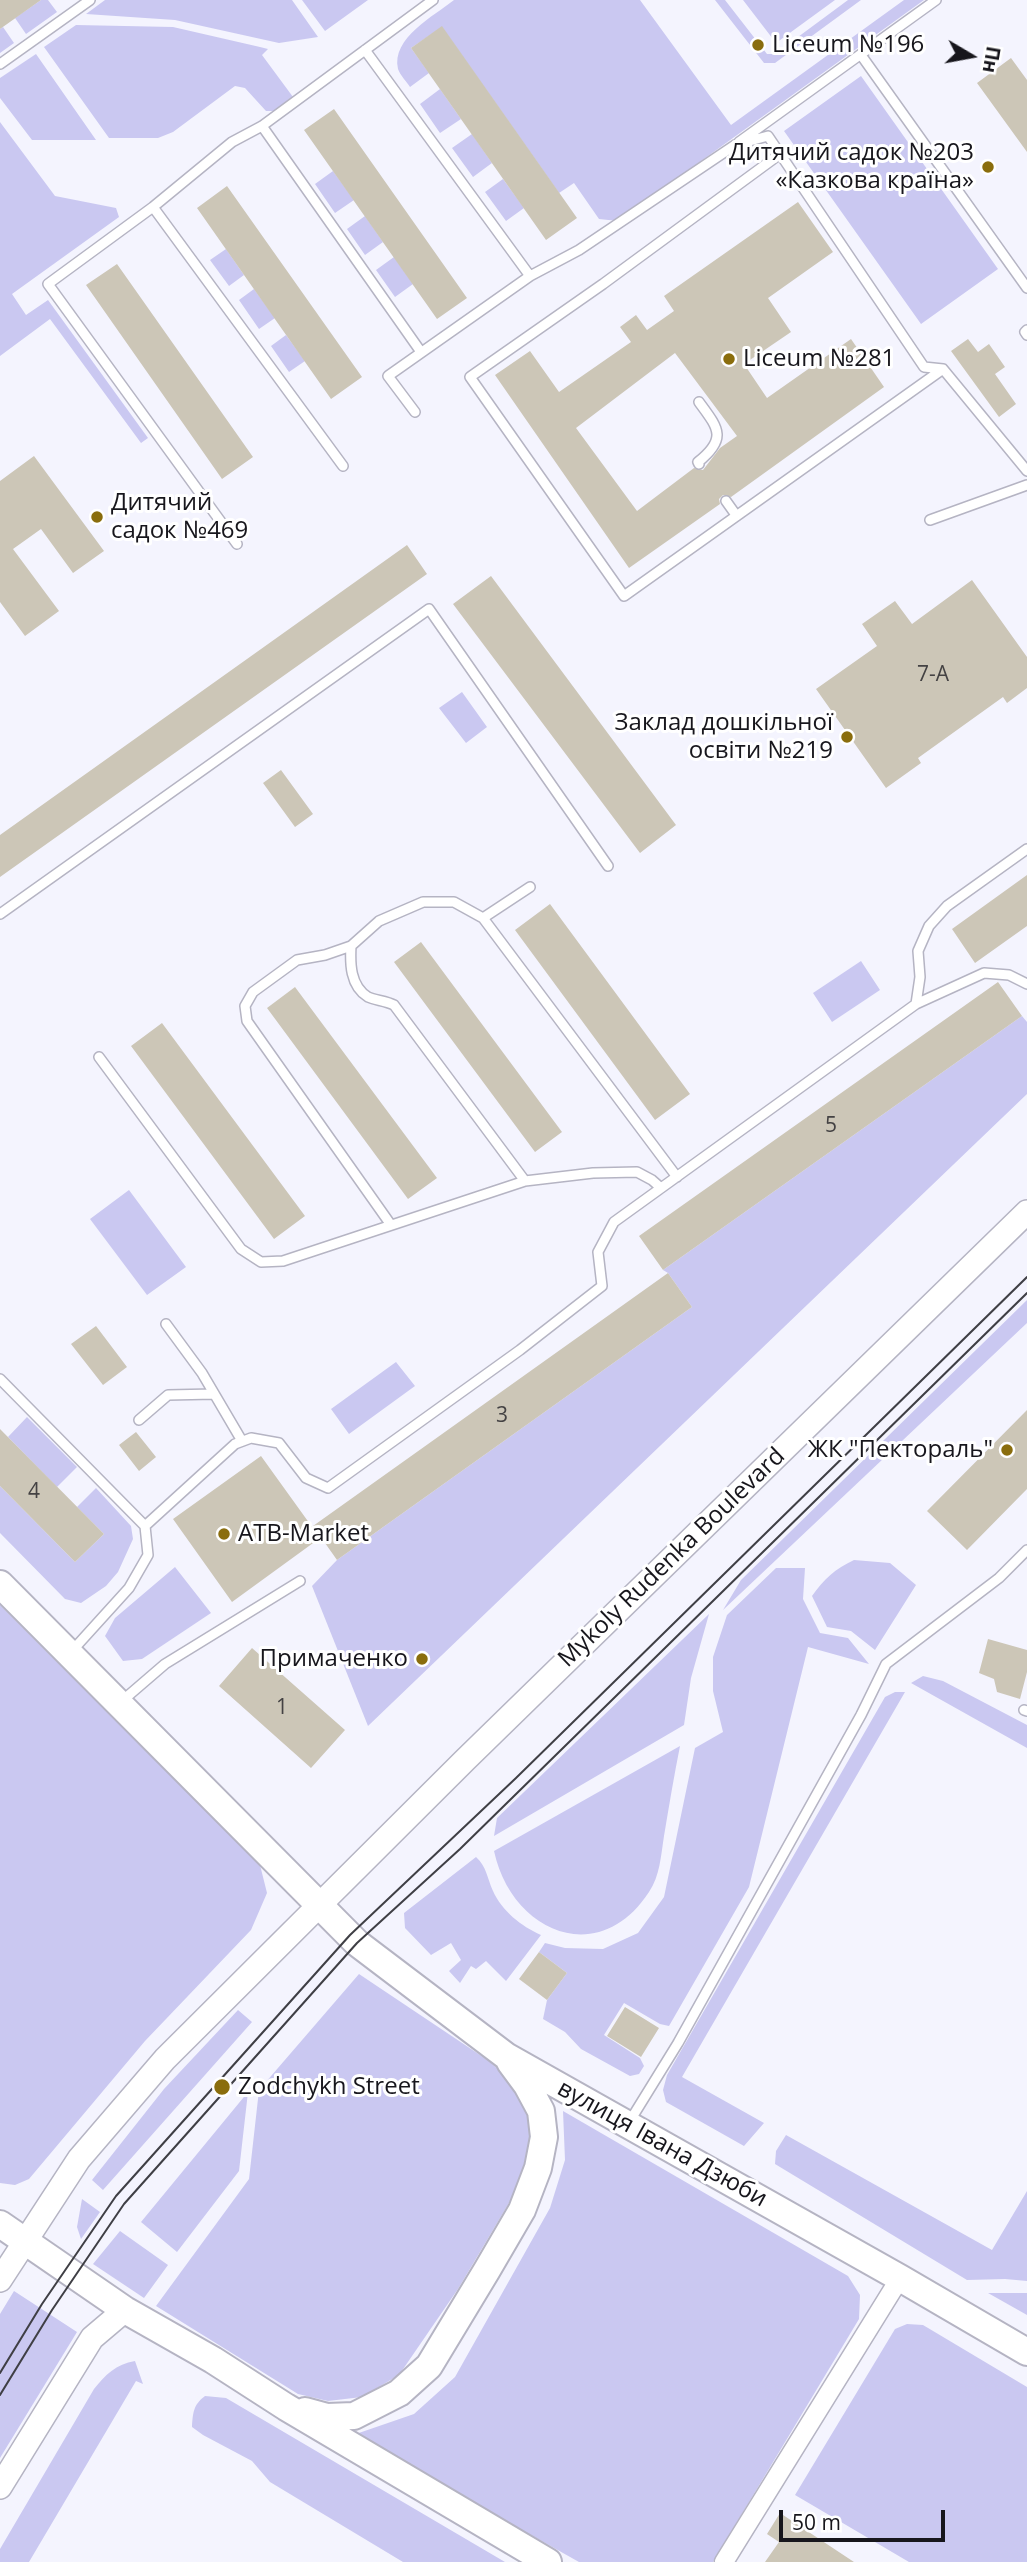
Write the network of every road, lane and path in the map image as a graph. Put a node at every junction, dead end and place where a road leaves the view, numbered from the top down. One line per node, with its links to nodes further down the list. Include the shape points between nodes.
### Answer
1 (90, 0): 6 (lane)
2 (433, 0): 4 (lane)
3 (936, 0): 5 (lane)
4 (365, 50): 7 (lane); 11 (lane)
5 (861, 55): 8 (lane); 12 (lane)
6 (0, 64)
7 (262, 126): 10 (lane, via 232,142); 13 (lane)
8 (735, 145): 9 (lane, via 768,136); 11 (lane, via 579,250)
9 (780, 154): 14 (lane, via 924,367); 22 (lane, via 470,377 624,596)
10 (153, 207): 18 (lane); 24 (lane, via 48,284)
11 (530, 276): 13 (lane)
12 (1027, 288)
13 (421, 352): 16 (lane, via 388,376)
14 (943, 369): 19 (lane); 22 (lane)
15 (699, 402): 17 (lane, via 718,435)
16 (415, 412)
17 (699, 464)
18 (343, 466)
19 (1027, 471)
20 (1027, 485): 23 (lane)
21 (726, 501): 22 (lane)
22 (736, 515)
23 (930, 520)
24 (237, 544)
25 (1027, 849): 32 (lane, via 947,906 929,926 918,951)
26 (608, 866): 28 (lane, via 429,609)
27 (530, 887): 29 (lane)
28 (0, 914)
29 (483, 918): 30 (lane, via 454,902 423,902 379,920); 34 (lane)
30 (351, 946): 35 (lane, via 349,966 356,983 368,997 394,1005); 38 (lane, via 297,960 253,992 245,1006 247,1021)
31 (1027, 984): 32 (lane, via 1009,975 984,973)
32 (916, 1004): 34 (lane)
33 (99, 1057): 38 (lane, via 241,1249 261,1262 283,1261)
34 (677, 1177): 36 (lane)
35 (525, 1181): 36 (lane, via 637,1172); 38 (lane)
36 (661, 1188): 43 (lane, via 614,1222 598,1252 602,1286 328,1488 306,1478 279,1443)
37 (1027, 1212): 50 (street, Mykoly Rudenka Boulevard)
38 (391, 1225)
39 (166, 1324): 41 (lane)
40 (0, 1379): 44 (lane)
41 (214, 1394): 42 (lane, via 168,1395); 43 (lane)
42 (139, 1420)
43 (242, 1441): 44 (lane)
44 (145, 1526): 48 (lane, via 148,1555 129,1588)
45 (1027, 1550): 52 (lane, via 999,1578 883,1668 678,2043)
46 (300, 1581): 49 (lane, via 164,1664)
47 (0, 1584): 48 (main road)
48 (69, 1653): 49 (main road)
49 (118, 1704): 50 (main road)
50 (319, 1905): 51 (main road, вулиця Івана Дзюби, via 368,1953); 54 (street, Mykoly Rudenka Boulevard, via 165,2059 79,2159)
51 (506, 2056): 52 (main road, вулиця Івана Дзюби); 59 (main road, via 541,2111 544,2137 538,2168 522,2210 429,2366 399,2393 354,2416 327,2417)
52 (627, 2125): 55 (main road, вулиця Івана Дзюби)
53 (0, 2224): 54 (main road)
54 (25, 2241): 56 (street, Mykoly Rudenka Boulevard); 57 (main road)
55 (900, 2278): 58 (main road, вулиця Івана Дзюби); 62 (street)
56 (0, 2280)
57 (125, 2310): 59 (main road); 60 (street, via 92,2338)
58 (1027, 2352)
59 (286, 2407): 61 (main road)
60 (0, 2487)
61 (548, 2562)
62 (724, 2562)

